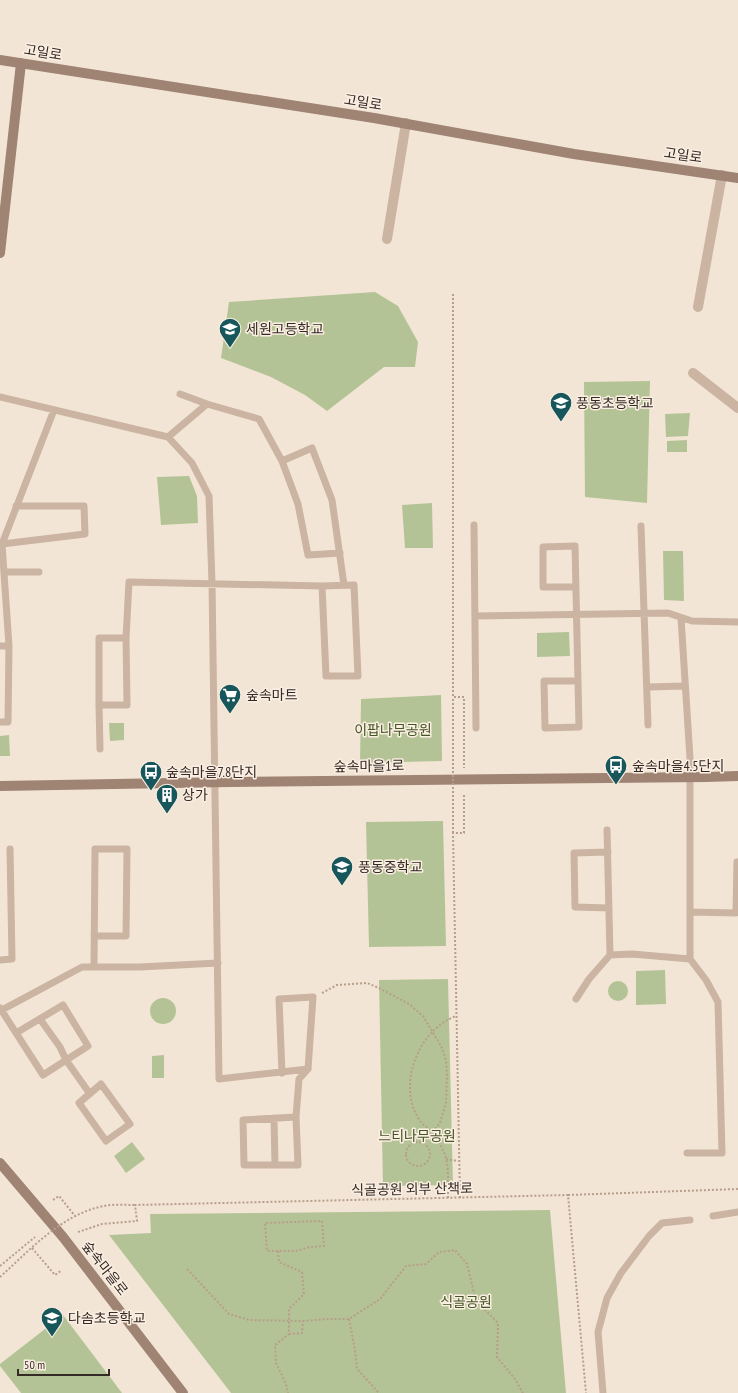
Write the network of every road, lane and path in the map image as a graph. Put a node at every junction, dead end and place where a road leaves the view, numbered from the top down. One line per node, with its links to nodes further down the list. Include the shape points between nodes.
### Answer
1 (0, 60): 2 (main road, 고일로)
2 (22, 63): 3 (main road, 고일로); 7 (main road)
3 (406, 123): 4 (main road, 고일로, via 574,154); 6 (street)
4 (722, 175): 5 (main road, 고일로); 9 (street)
5 (738, 178)
6 (387, 239)
7 (0, 253)
8 (454, 294): 40 (path)
9 (698, 307)
10 (693, 373): 14 (street)
11 (180, 394): 13 (lane)
12 (0, 397): 15 (lane)
13 (207, 404): 16 (lane); 17 (lane, via 259,419)
14 (738, 408)
15 (54, 410): 16 (lane); 18 (lane)
16 (168, 437): 25 (lane, via 192,463 209,496)
17 (282, 461): 22 (lane, via 298,504 308,555); 22 (lane, via 312,448 332,500)
18 (16, 506): 21 (lane); 21 (lane, via 84,506 85,534)
19 (474, 525): 31 (lane)
20 (642, 526): 29 (lane)
21 (2, 544): 23 (lane)
22 (340, 553): 26 (lane)
23 (4, 572): 24 (lane); 36 (lane)
24 (40, 572)
25 (212, 583): 27 (lane); 34 (lane, via 129,582); 49 (lane)
26 (344, 585): 27 (lane); 27 (lane, via 354,585 358,676 326,676)
27 (322, 586)
28 (576, 587): 28 (lane, via 543,587 543,547 575,546); 30 (lane)
29 (644, 614): 30 (lane); 32 (lane, via 668,613); 39 (lane)
30 (576, 615): 31 (lane); 37 (lane)
31 (475, 616): 44 (lane)
32 (681, 618): 33 (lane, via 692,621); 38 (lane)
33 (738, 622)
34 (126, 638): 41 (lane, via 126,705); 41 (lane, via 99,638)
35 (0, 646): 36 (lane)
36 (9, 646): 42 (lane, via 8,722)
37 (578, 681): 37 (lane, via 579,727 545,728 544,681)
38 (685, 686): 39 (lane); 48 (lane)
39 (648, 687): 43 (lane)
40 (453, 697): 46 (path, via 464,697); 53 (path, bridge)
41 (100, 705): 45 (lane)
42 (0, 722)
43 (648, 725)
44 (476, 728)
45 (100, 749)
46 (464, 768)
47 (738, 776): 48 (main road, 숲속마을1로)
48 (690, 777): 49 (main road, 숲속마을1로); 58 (lane)
49 (215, 782): 50 (main road, 숲속마을1로); 63 (lane)
50 (0, 786)
51 (464, 793): 53 (path, via 464,833)
52 (608, 830): 55 (lane)
53 (453, 833): 68 (path)
54 (10, 849): 62 (lane, via 12,959)
55 (608, 852): 57 (lane); 57 (lane, via 574,853 575,907)
56 (737, 862): 58 (lane, via 736,912)
57 (609, 908): 60 (lane)
58 (690, 912): 61 (lane)
59 (94, 936): 59 (lane, via 95,849 127,849 126,936); 64 (lane)
60 (610, 955): 61 (lane, via 632,954); 66 (lane)
61 (690, 959): 80 (lane, via 718,1002 722,1153)
62 (0, 960)
63 (218, 963): 64 (lane); 74 (lane, via 219,1079)
64 (94, 967): 67 (lane, via 82,967)
65 (314, 997): 70 (path, via 337,985 367,983 409,1004 423,1016); 73 (lane); 74 (lane, via 279,999)
66 (576, 999)
67 (0, 1010): 71 (lane)
68 (456, 1016): 70 (path, via 449,1018); 82 (path)
69 (40, 1019): 71 (lane); 72 (lane); 72 (lane, via 63,1005 88,1046)
70 (433, 1031): 78 (path, via 446,1060 447,1076 446,1103 440,1122); 78 (path, via 420,1049 410,1080 411,1094 420,1121)
71 (16, 1033): 72 (lane, via 43,1074)
72 (66, 1060): 75 (lane)
73 (308, 1069): 74 (lane); 76 (lane, via 299,1079)
74 (282, 1073)
75 (90, 1094): 75 (lane, via 79,1103 106,1141 130,1124 101,1084)
76 (296, 1116): 77 (lane); 84 (lane, via 298,1165)
77 (274, 1118): 84 (lane); 84 (lane, via 243,1120 244,1165)
78 (431, 1132): 79 (path); 81 (path, via 440,1144)
79 (423, 1143): 79 (path, via 411,1144 406,1150 406,1157 411,1164 422,1165 428,1160 429,1152)
80 (687, 1153)
81 (446, 1159): 82 (path); 87 (path)
82 (459, 1161): 88 (path)
83 (0, 1163): 107 (main road, 숲속마을로, via 62,1236)
84 (275, 1165)
85 (738, 1189): 86 (path, 식골공원 외부 산책로)
86 (568, 1195): 88 (path, 식골공원 외부 산책로); 111 (path)
87 (448, 1198): 88 (path, 식골공원 외부 산책로); 90 (path, 식골공원 외부 산책로)
88 (460, 1198)
89 (53, 1200): 92 (path, via 59,1196)
90 (135, 1205): 92 (path, 식골공원 외부 산책로, bridge, via 105,1206); 95 (path, via 137,1221 102,1224)
91 (738, 1212): 93 (lane)
92 (75, 1216): 97 (path, 식골공원 외부 산책로, bridge)
93 (713, 1216)
94 (690, 1220): 112 (lane, via 662,1223 621,1273 607,1298 598,1332)
95 (78, 1232)
96 (36, 1236): 99 (path)
97 (32, 1248): 101 (path, via 55,1275); 102 (path, 식골공원 외부 산책로, bridge)
98 (278, 1251): 98 (path, via 267,1251 265,1224 322,1221 324,1246); 104 (path, via 279,1262 302,1272 304,1294 289,1309)
99 (0, 1266)
100 (187, 1269): 104 (path, via 229,1314 250,1320)
101 (62, 1270)
102 (0, 1277)
103 (349, 1319): 105 (path); 109 (path, via 357,1369); 110 (path, via 380,1299 406,1266 426,1264 439,1252 455,1250 467,1264 476,1301 498,1323 497,1357)
104 (289, 1320): 105 (path); 106 (path)
105 (303, 1320): 106 (path, via 302,1333)
106 (289, 1334): 108 (path, via 275,1345 276,1363)
107 (183, 1393)
108 (288, 1393)
109 (379, 1393)
110 (523, 1393)
111 (586, 1393)
112 (603, 1393)

